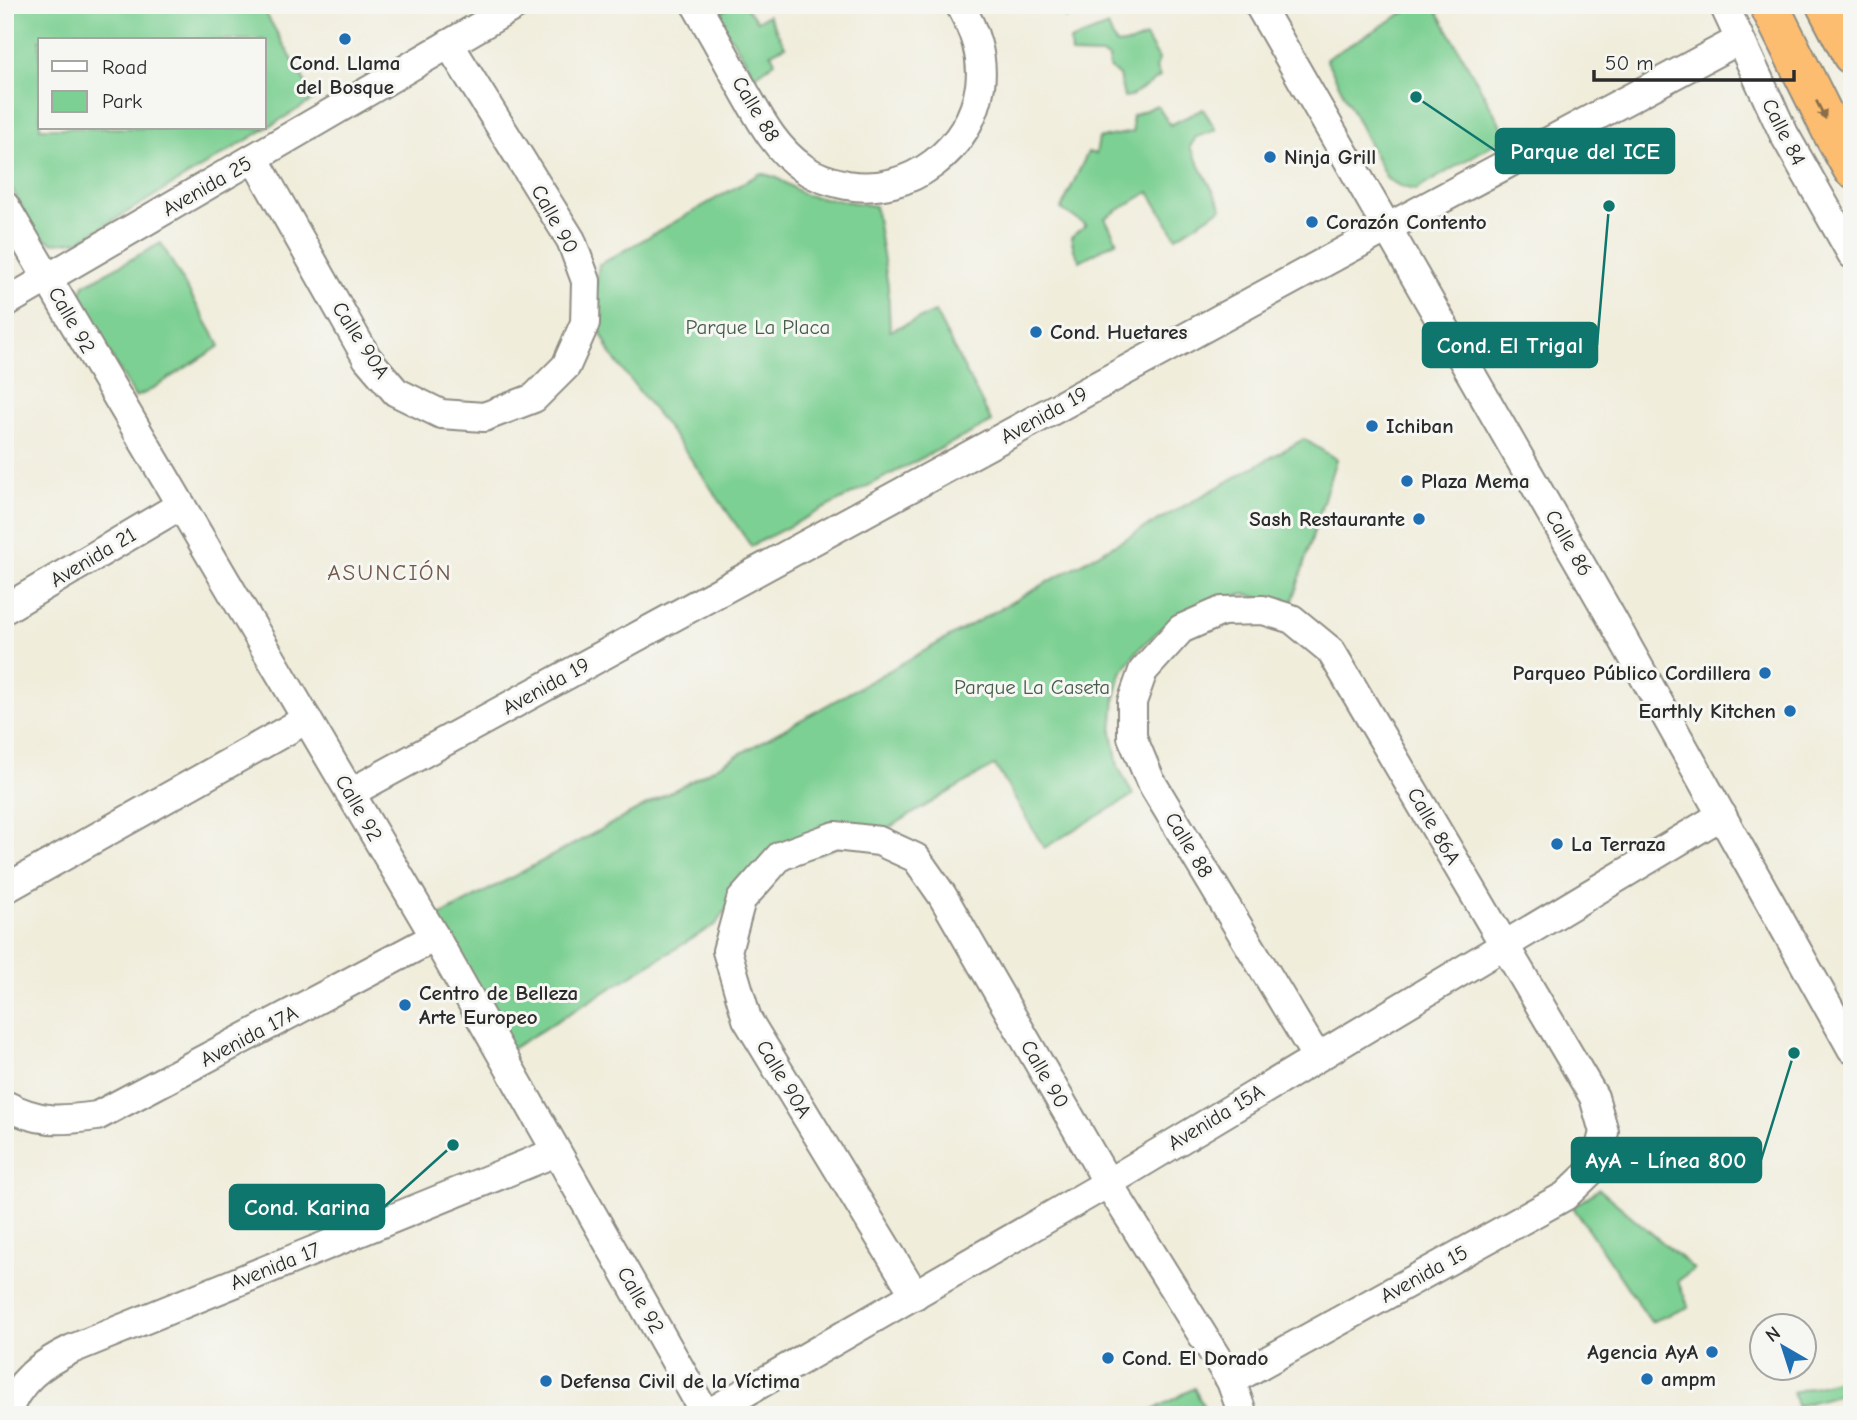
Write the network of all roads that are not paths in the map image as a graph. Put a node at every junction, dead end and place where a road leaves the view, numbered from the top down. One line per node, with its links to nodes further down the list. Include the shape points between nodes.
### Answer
1 (516, 5): 9 (street, Avenida 25)
2 (696, 5): 3 (street, Calle 88, via 780,149 805,170 834,183 860,187 890,185 925,171 954,146 972,117 981,85 980,54)
3 (960, 5)
4 (1259, 5): 14 (street, Calle 86)
5 (1724, 5): 8 (street, Calle 84)
6 (1769, 5): 12 (highway, one-way to 12)
7 (1826, 5): 10 (highway)
8 (1739, 40): 14 (street, Avenida 19); 15 (street, Calle 84, via 1784,134)
9 (449, 44): 11 (street, Avenida 25); 18 (street, Calle 90, via 571,240 586,281 585,323 566,366)
10 (1852, 55)
11 (254, 158): 16 (street, Avenida 25); 18 (street, Calle 90A, via 367,358 396,392 441,414 484,417)
12 (1852, 168)
13 (5, 206): 16 (street, Calle 92)
14 (1387, 229): 23 (street, Avenida 19); 24 (street, Calle 86)
15 (1852, 254)
16 (48, 278): 17 (street, Avenida 25); 19 (street, Calle 92)
17 (5, 303)
18 (534, 398)
19 (181, 505): 20 (street, Avenida 21); 22 (street, Calle 92)
20 (5, 609)
21 (1181, 629): 28 (street, Calle 86A, via 1222,611 1263,610 1293,619 1331,651); 30 (street, Calle 88, via 1143,671 1132,702 1132,737 1150,780)
22 (307, 719): 23 (street, Calle 92); 26 (street)
23 (350, 793): 27 (street, Calle 92)
24 (1722, 815): 28 (street, Avenida 15A); 29 (street, Calle 86)
25 (780, 856): 34 (street, Calle 90, via 835,836 879,841 916,858 942,895); 35 (street, Calle 90A, via 741,900 727,950 747,1019)
26 (5, 889)
27 (435, 937): 31 (street, Avenida 17A, via 97,1116 59,1121 29,1116); 33 (street, Calle 92)
28 (1503, 944): 30 (street, Avenida 15A); 32 (street, Calle 86A, via 1594,1097 1604,1132)
29 (1852, 1049)
30 (1316, 1056): 34 (street, Avenida 15A)
31 (5, 1105)
32 (1600, 1150): 36 (street, Avenida 15, via 1595,1167 1565,1196)
33 (556, 1152): 37 (street, Avenida 17, via 72,1349 29,1376); 38 (street, Calle 92)
34 (1108, 1183): 35 (street, Avenida 15A); 36 (street, Calle 90)
35 (915, 1295): 38 (street, Avenida 15A)
36 (1231, 1381): 39 (street, Calle 90)
37 (8, 1409)
38 (706, 1415)
39 (1243, 1415)

